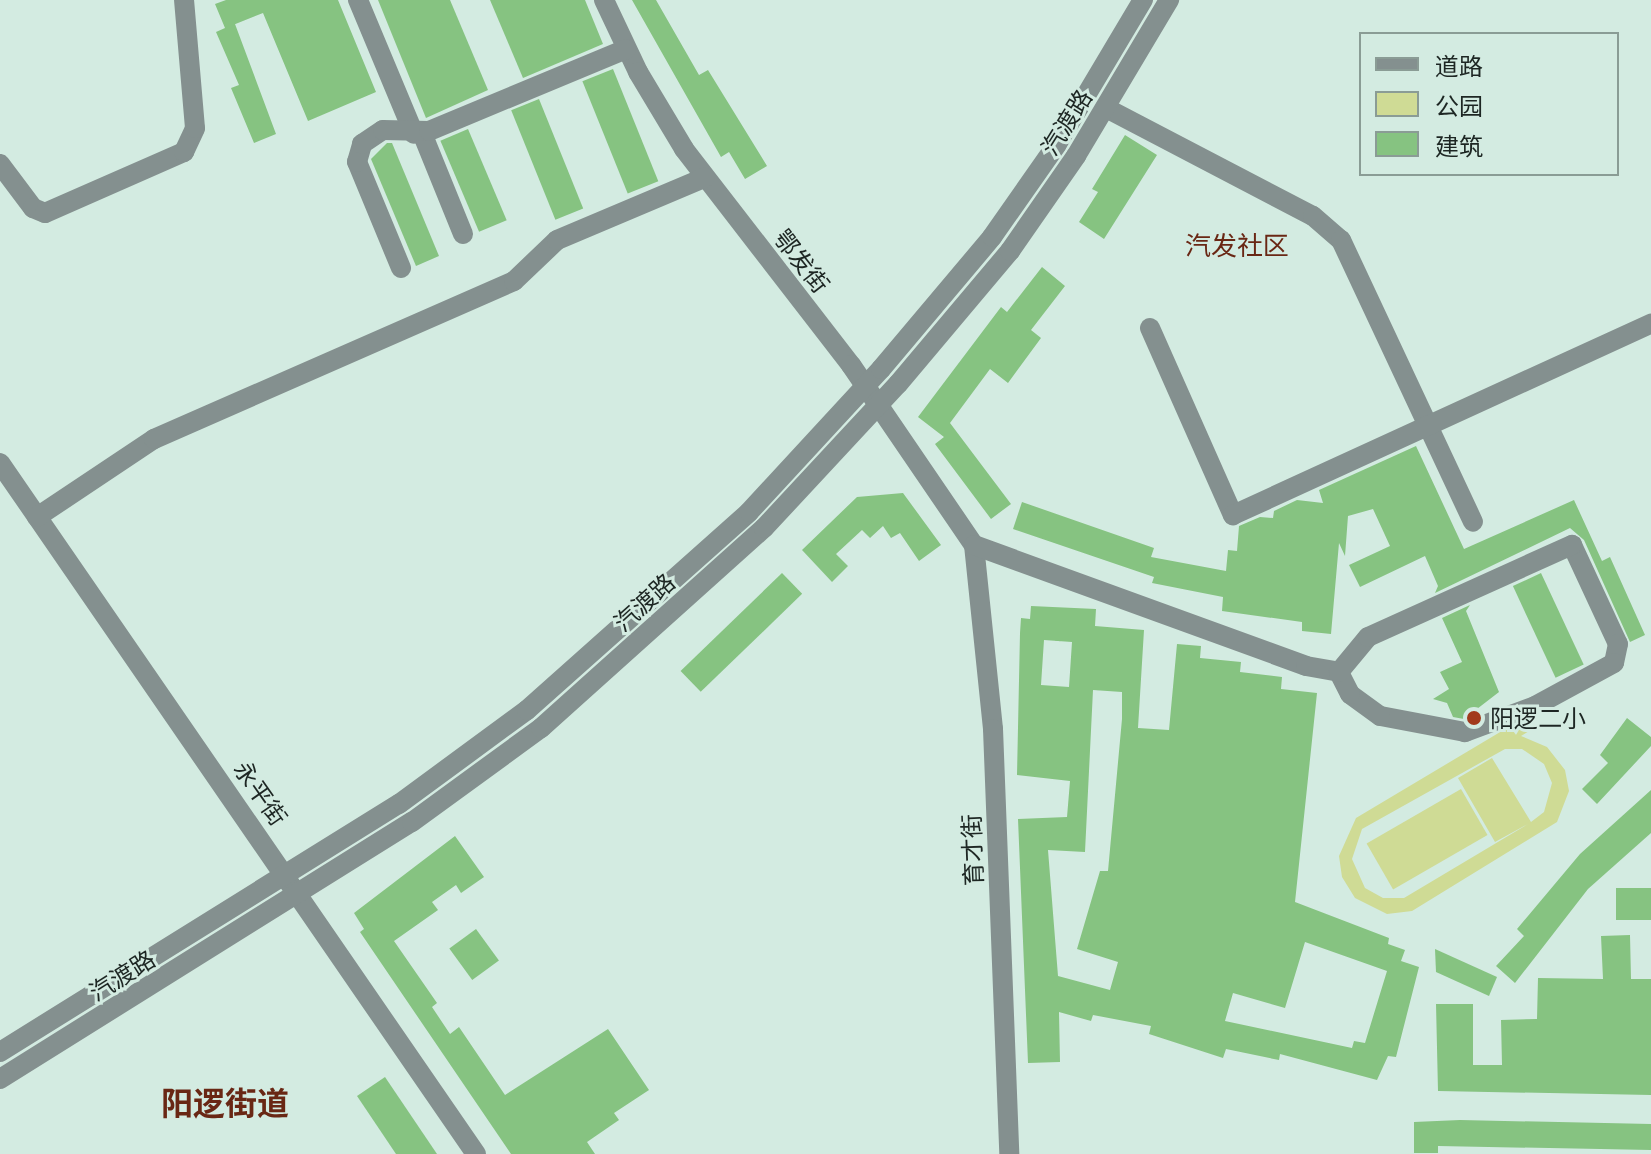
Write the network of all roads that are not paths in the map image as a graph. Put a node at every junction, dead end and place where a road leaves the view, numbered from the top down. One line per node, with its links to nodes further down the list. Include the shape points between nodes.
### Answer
1 (184, 0): 9 (street, via 195,128 184,152 45,213 33,208)
2 (358, 0): 8 (street)
3 (604, 0): 6 (street, 鄂发街)
4 (1143, 0): 15 (street, 汽渡路, via 1025,191)
5 (1169, 0): 7 (street, 汽渡路)
6 (626, 49): 8 (street); 10 (street, 鄂发街)
7 (1106, 108): 16 (street, 汽渡路, via 1010,251); 17 (street, via 1330,228 1341,240)
8 (418, 133): 11 (street); 12 (street, via 374,133 357,156)
9 (0, 164)
10 (704, 178): 15 (street, 鄂发街); 19 (street, via 557,240 514,281 154,439)
11 (463, 234)
12 (401, 268)
13 (1651, 324): 17 (street)
14 (1150, 328): 17 (street, via 1233,515)
15 (865, 386): 16 (street, 鄂发街); 23 (street, 汽渡路, via 749,512 527,710)
16 (879, 405): 21 (street, 鄂发街); 24 (street, 汽渡路, via 764,528 541,728)
17 (1428, 428): 20 (street)
18 (0, 463): 19 (street, 永平街)
19 (37, 517): 23 (street, 永平街)
20 (1473, 522)
21 (974, 545): 22 (street, via 1306,666); 28 (street, 育才街, via 993,729)
22 (1339, 672): 22 (street, via 1350,694 1368,711 1441,731 1465,732 1535,706 1614,663 1619,649 1572,545 1368,637)
23 (288, 877): 24 (street, 永平街); 25 (street, 汽渡路)
24 (301, 896): 26 (street, 汽渡路); 27 (street, 永平街)
25 (0, 1052)
26 (0, 1079)
27 (476, 1154)
28 (1009, 1154)

